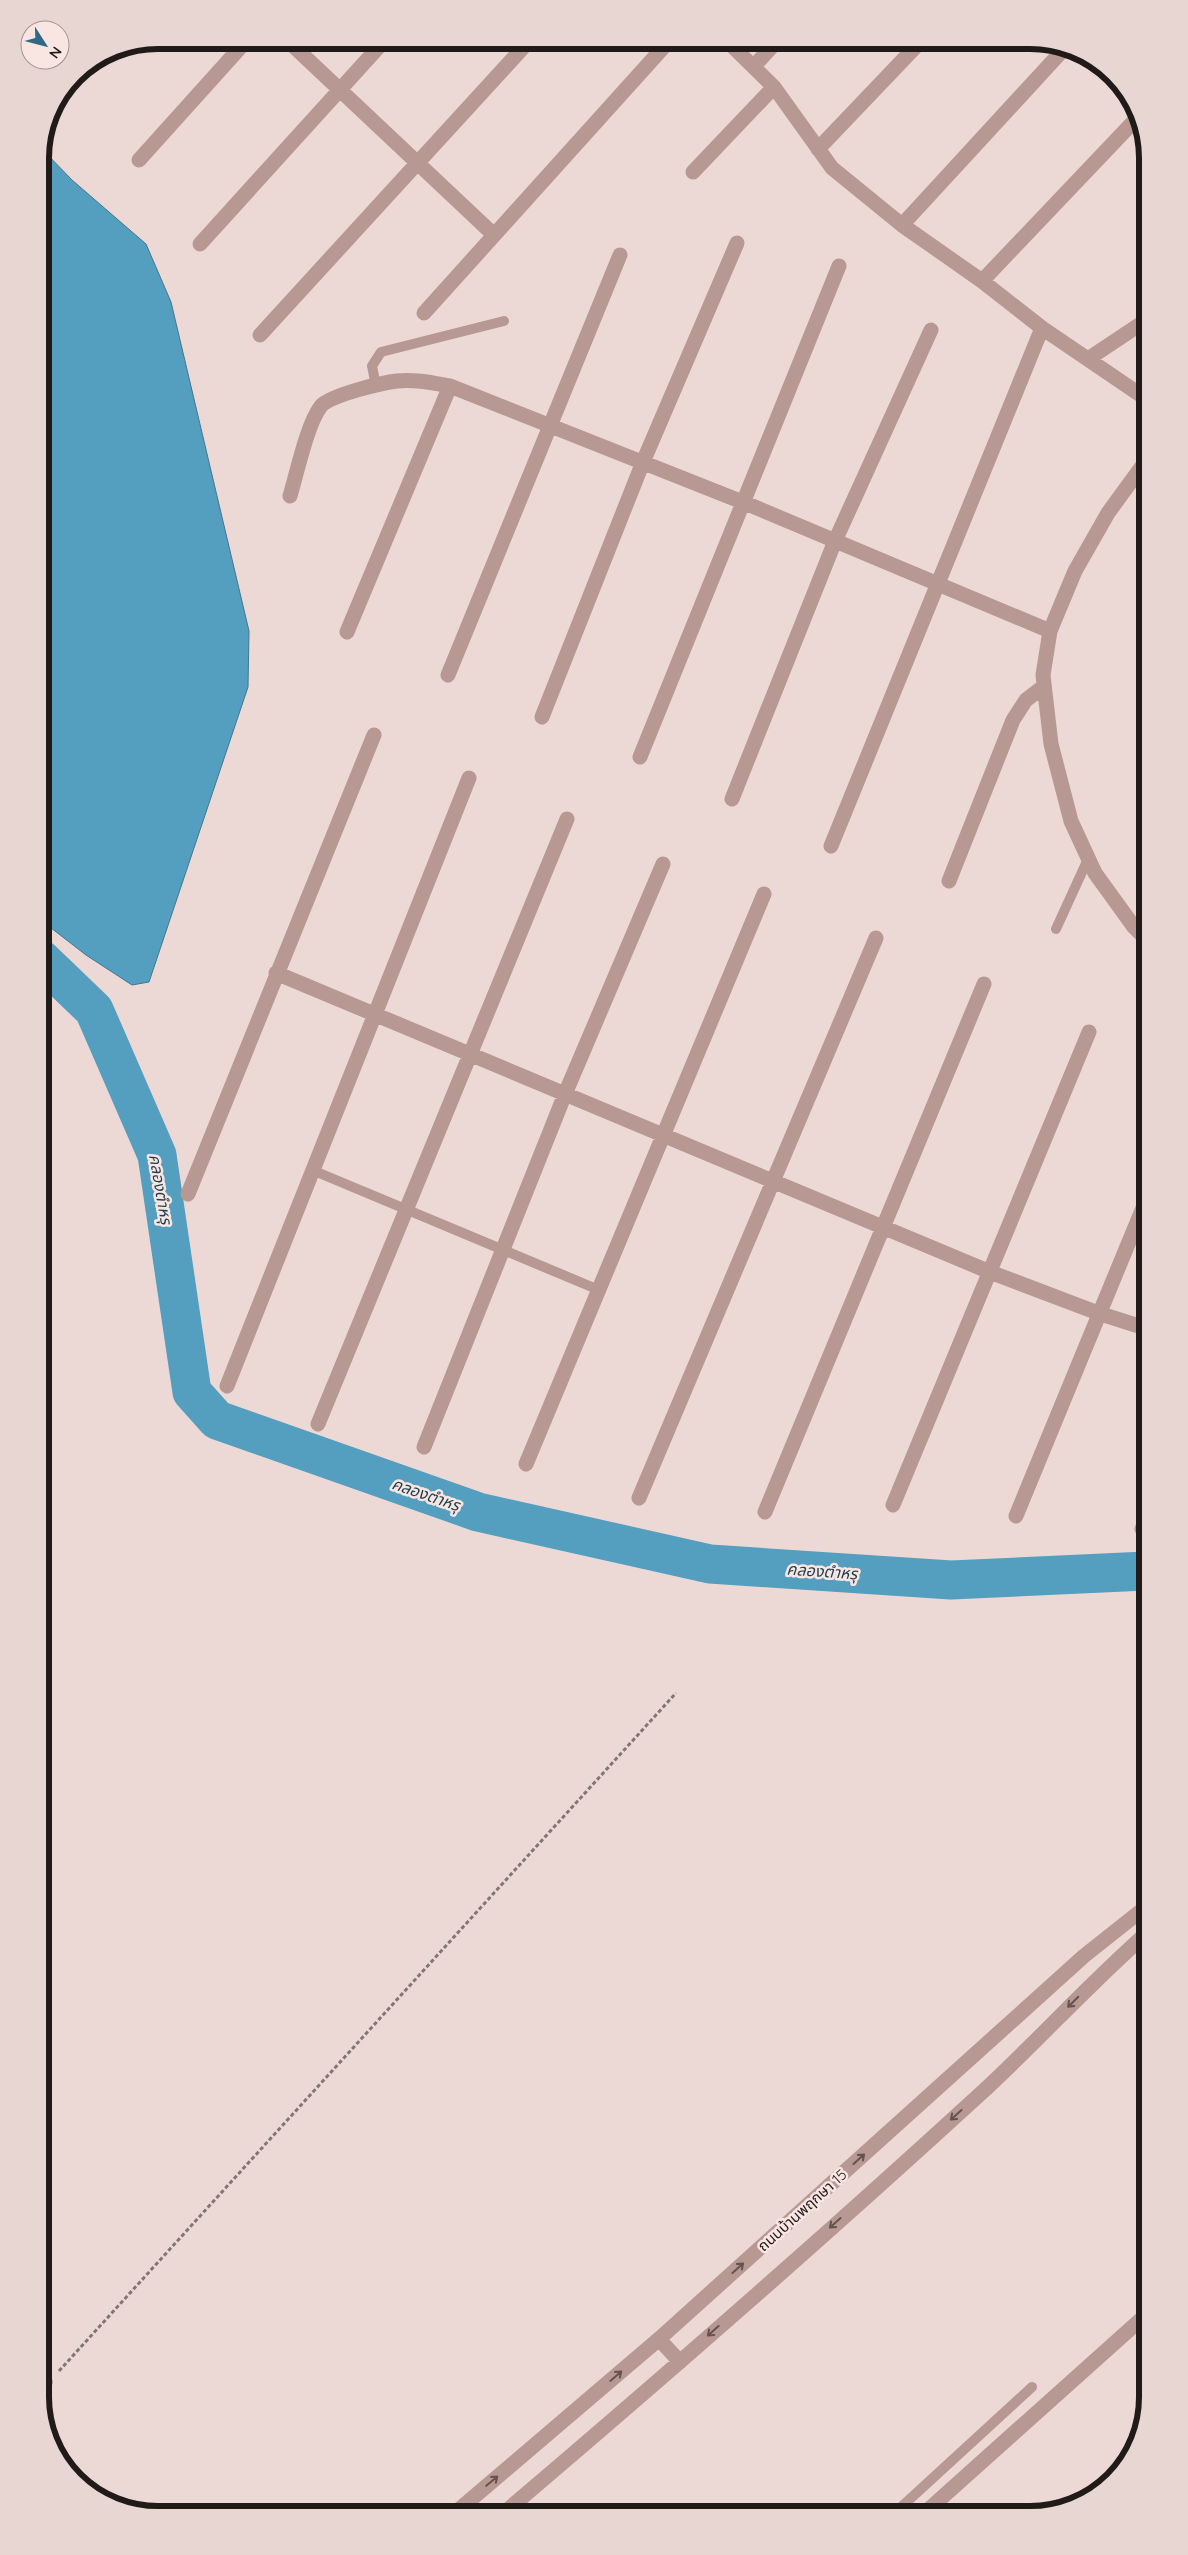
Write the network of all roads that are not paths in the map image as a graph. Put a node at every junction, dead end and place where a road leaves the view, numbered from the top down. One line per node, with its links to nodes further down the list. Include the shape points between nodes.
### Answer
1 (239, 49): 15 (street)
2 (296, 49): 12 (street)
3 (377, 49): 12 (street)
4 (522, 49): 16 (street)
5 (662, 49): 19 (street)
6 (736, 49): 10 (street)
7 (770, 49): 10 (street)
8 (913, 49): 14 (street)
9 (1060, 54): 18 (street)
10 (754, 66): 11 (street)
11 (774, 87): 14 (street); 17 (street)
12 (339, 90): 16 (street); 21 (street)
13 (1133, 123): 24 (street)
14 (818, 149): 18 (street, via 832,168)
15 (139, 160)
16 (417, 164): 19 (street); 30 (street)
17 (693, 172)
18 (902, 225): 24 (street)
19 (494, 235): 25 (street)
20 (737, 243): 36 (street)
21 (200, 244)
22 (620, 255): 35 (street)
23 (839, 266): 39 (street)
24 (982, 281): 28 (street)
25 (424, 313)
26 (504, 321): 32 (lane, via 381,352 372,366)
27 (1139, 325): 31 (street)
28 (1042, 328): 31 (street); 41 (street)
29 (931, 330): 40 (street)
30 (260, 335)
31 (1088, 359): 34 (street)
32 (376, 386): 33 (street, via 397,381 424,381); 38 (street, via 322,405 314,418)
33 (450, 386): 35 (street); 43 (street)
34 (1139, 394)
35 (548, 426): 36 (street); 44 (street)
36 (643, 462): 39 (street); 46 (street)
37 (1139, 470): 42 (street, via 1108,513 1074,571)
38 (290, 496)
39 (744, 503): 40 (street); 48 (street)
40 (835, 541): 41 (street); 50 (street)
41 (936, 585): 42 (street); 52 (street)
42 (1050, 631): 45 (street)
43 (347, 632)
44 (448, 675)
45 (1043, 687): 53 (street, via 1051,744 1071,822); 55 (street, via 1026,700 1014,720)
46 (542, 717)
47 (374, 735): 60 (street)
48 (640, 757)
49 (469, 778): 62 (street)
50 (732, 799)
51 (567, 819): 64 (street)
52 (831, 846)
53 (1088, 859): 57 (lane); 58 (street)
54 (663, 864): 65 (street)
55 (948, 881)
56 (764, 894): 66 (street)
57 (1056, 929)
58 (1139, 932)
59 (876, 938): 68 (street)
60 (276, 973): 62 (street); 69 (street)
61 (984, 984): 72 (street)
62 (373, 1014): 64 (street); 67 (street)
63 (1090, 1032): 74 (street)
64 (469, 1053): 65 (street); 70 (street)
65 (565, 1094): 66 (street); 73 (street)
66 (664, 1135): 68 (street); 75 (street)
67 (312, 1170): 70 (lane); 78 (street)
68 (774, 1181): 72 (street); 82 (street)
69 (188, 1194)
70 (406, 1209): 73 (lane); 79 (street)
71 (1139, 1217): 76 (street)
72 (884, 1227): 74 (street); 84 (street)
73 (503, 1250): 75 (lane); 80 (street)
74 (990, 1272): 76 (street); 83 (street)
75 (599, 1290): 81 (street)
76 (1098, 1313): 77 (street); 85 (street)
77 (1139, 1326)
78 (227, 1386)
79 (318, 1424)
80 (424, 1447)
81 (526, 1464)
82 (639, 1498)
83 (893, 1505)
84 (765, 1512)
85 (1016, 1516)
86 (1139, 1912): 88 (street, ถนนบ้านพฤกษา 15)
87 (1139, 1940): 89 (street, ถนนบ้านพฤกษา 15)
88 (1084, 1956): 89 (street); 91 (street, ถนนบ้านพฤกษา 15, one-way to 88)
89 (1098, 1976): 92 (street, ถนนบ้านพฤกษา 15, one-way to 92, via 979,2095)
90 (1139, 2321): 97 (street)
91 (659, 2339): 92 (street); 94 (street, ถนนบ้านพฤกษา 15, one-way to 91)
92 (680, 2362): 95 (street, ถนนบ้านพฤกษา 15)
93 (1032, 2387): 96 (lane)
94 (463, 2506)
95 (512, 2506)
96 (902, 2506)
97 (932, 2506)

